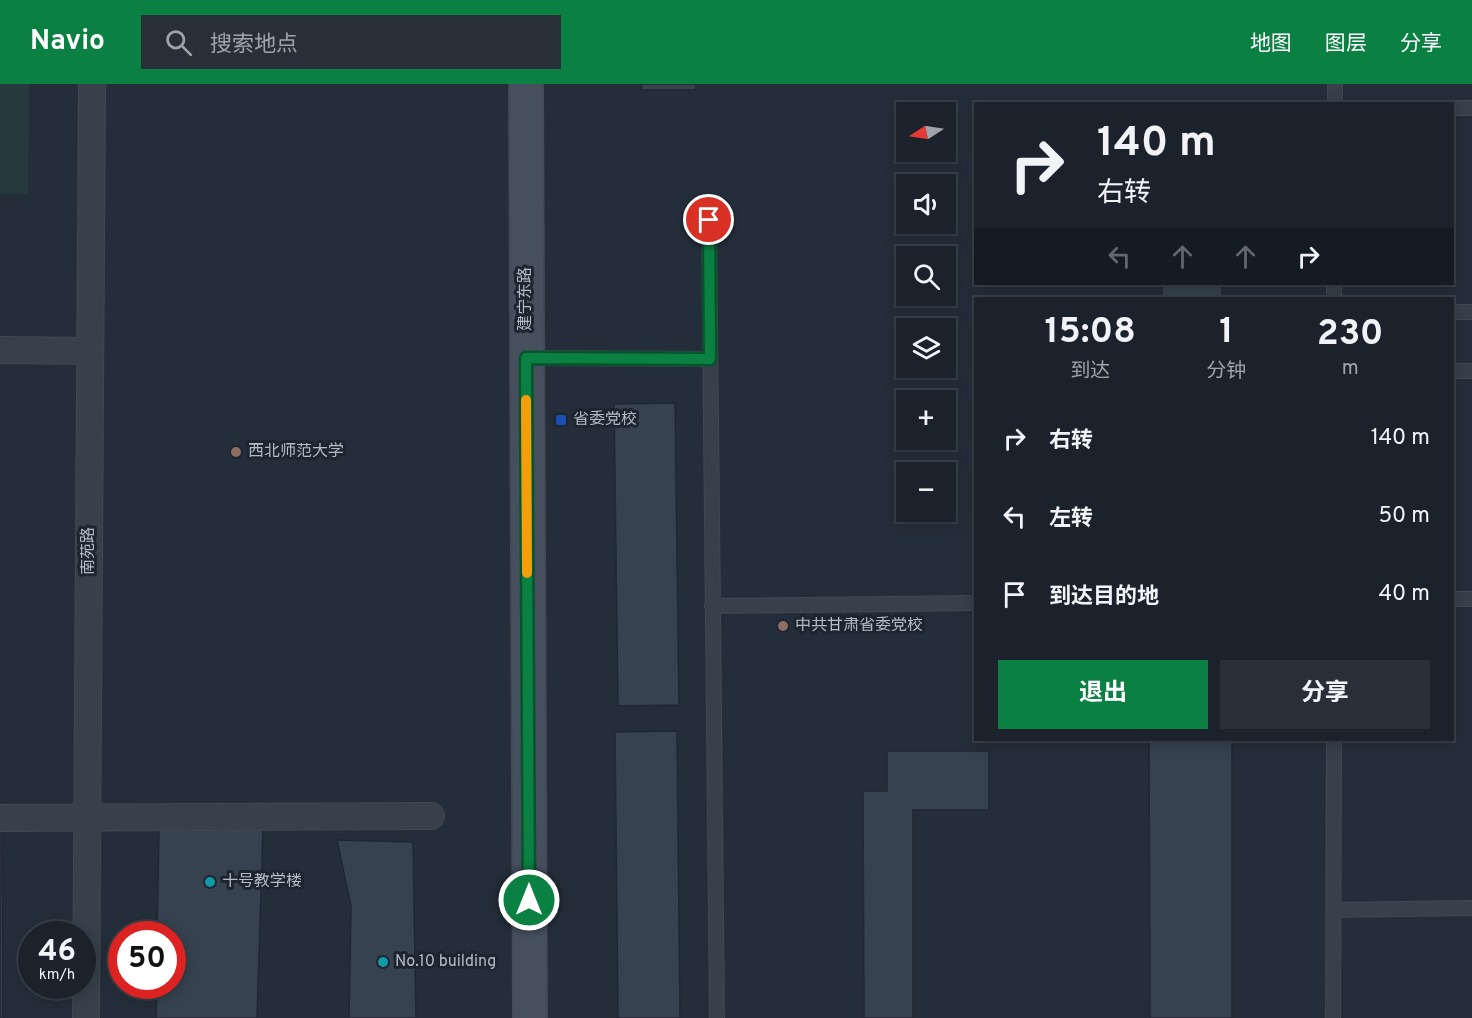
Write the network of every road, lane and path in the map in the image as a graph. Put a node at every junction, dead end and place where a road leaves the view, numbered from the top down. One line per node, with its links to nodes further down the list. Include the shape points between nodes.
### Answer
1 (92, 84): 11 (street, 南苑路)
2 (526, 84): 12 (main road, 建宁东路)
3 (1335, 84): 4 (lane)
4 (1335, 102)
5 (1454, 108): 6 (lane)
6 (1472, 108)
7 (709, 220): 13 (lane)
8 (1454, 312): 9 (lane)
9 (1472, 312)
10 (0, 350): 11 (street)
11 (90, 351): 22 (street, 南苑路)
12 (526, 358): 13 (lane); 27 (main road, 建宁东路)
13 (710, 359): 19 (lane)
14 (1454, 371): 15 (lane)
15 (1472, 371)
16 (1454, 599): 17 (lane)
17 (1472, 599)
18 (974, 603): 19 (lane)
19 (712, 606): 28 (lane)
20 (1334, 741): 25 (lane)
21 (431, 816): 22 (street)
22 (87, 817): 23 (street); 26 (street, 南苑路)
23 (0, 818)
24 (1472, 908): 25 (lane)
25 (1334, 910): 29 (lane)
26 (86, 1018)
27 (530, 1018)
28 (717, 1018)
29 (1333, 1018)

